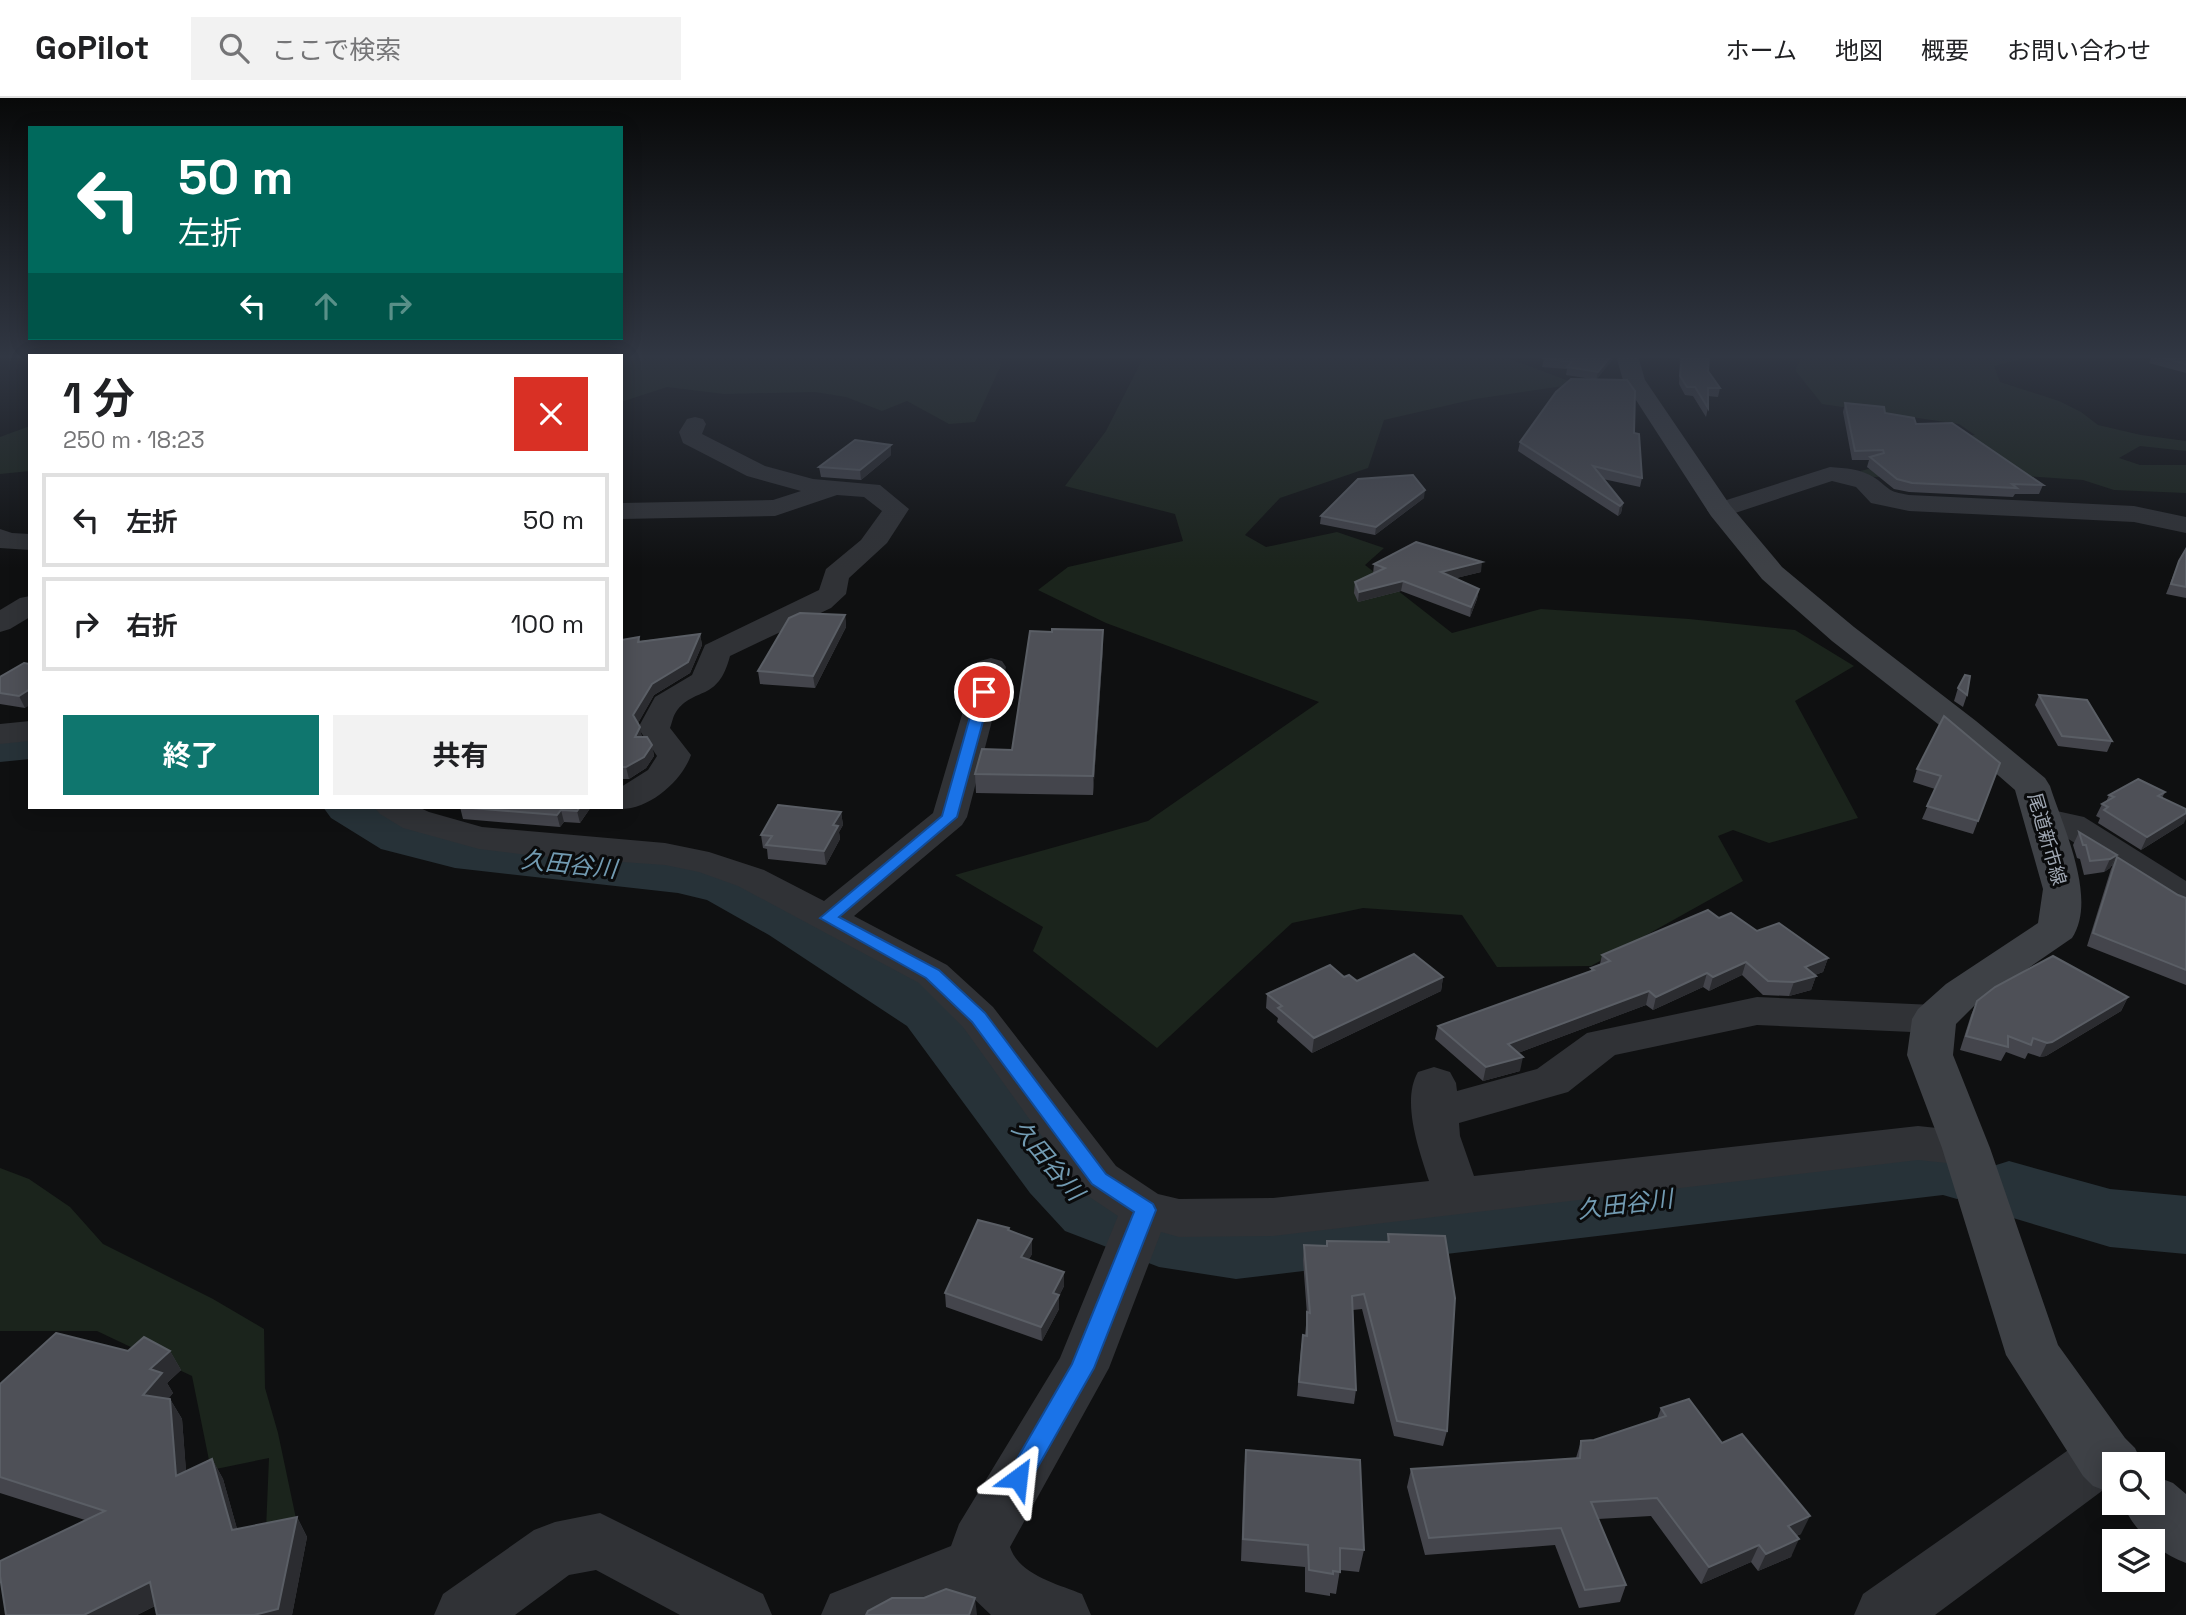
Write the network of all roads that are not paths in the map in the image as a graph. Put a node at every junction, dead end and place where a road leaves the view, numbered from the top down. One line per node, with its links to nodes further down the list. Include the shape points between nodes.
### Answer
1 (693, 427): 3 (street, via 691,438 756,471 812,486)
2 (1665, 427): 4 (main road, 尾道新市線)
3 (836, 487): 5 (street, via 775,508); 14 (street, via 871,489 896,509 890,523 861,556 835,575 832,594 716,651 703,684 665,704 654,729 674,755 671,770)
4 (1720, 510): 6 (street, via 1830,474 1847,474 1865,482 1880,498 1909,503 2134,514); 17 (main road, 尾道新市線, via 1772,573 2032,786)
5 (623, 511)
6 (2186, 526)
7 (0, 537): 8 (street)
8 (28, 542)
9 (28, 605): 10 (street)
10 (0, 623)
11 (991, 667): 20 (street, via 949,817)
12 (28, 731): 13 (street)
13 (0, 734)
14 (623, 799)
15 (396, 809): 18 (street, via 416,820 479,838)
16 (611, 809): 18 (street)
17 (2043, 819): 19 (street, via 2071,825); 21 (main road, 尾道新市線, via 2063,889 2058,929 1961,995)
18 (593, 848): 20 (street, via 709,863 751,878)
19 (2186, 898)
20 (828, 918): 24 (street, via 933,974 978,1017 1099,1179)
21 (1934, 1019): 22 (main road, via 1930,1055); 23 (street, via 1757,1011 1602,1043 1552,1081 1435,1098 1437,1136)
22 (1966, 1148): 23 (street, via 1918,1143); 25 (main road, via 2034,1355)
23 (1457, 1195): 24 (street, via 1273,1217 1178,1218)
24 (1145, 1210): 29 (street, via 1082,1368 981,1544)
25 (2102, 1452)
26 (2102, 1467): 34 (street)
27 (2165, 1515): 28 (main road)
28 (2186, 1534)
29 (984, 1562): 32 (street); 33 (street, via 1003,1590)
30 (465, 1615): 31 (street, via 555,1550 600,1541)
31 (741, 1615)
32 (852, 1615)
33 (1060, 1615)
34 (1885, 1615)

